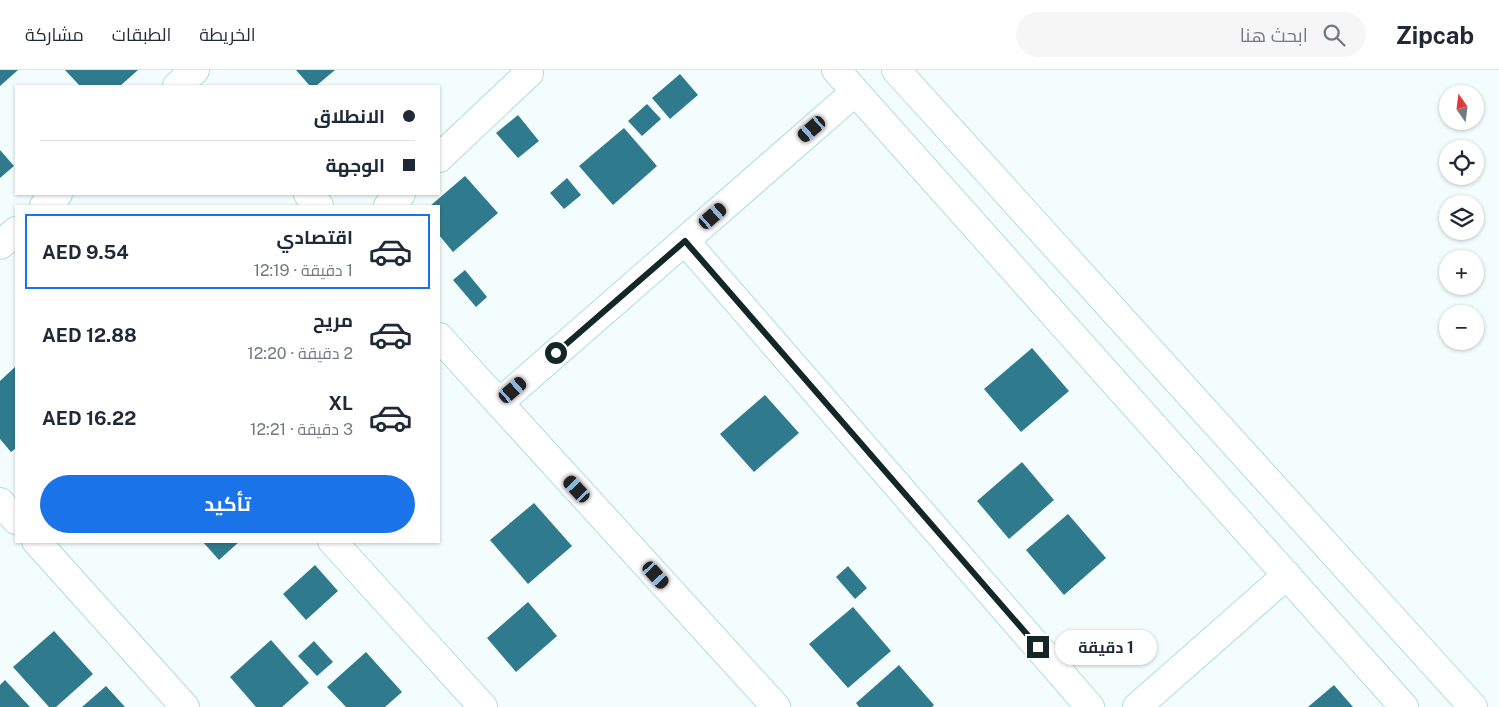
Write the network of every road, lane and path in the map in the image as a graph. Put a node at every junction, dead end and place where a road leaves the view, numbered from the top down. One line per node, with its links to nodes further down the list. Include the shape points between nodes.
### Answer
1 (195, 70): 5 (street); 6 (street)
2 (836, 70): 7 (street)
3 (896, 70): 31 (street)
4 (530, 71): 8 (street)
5 (178, 85)
6 (209, 85)
7 (855, 92): 16 (street); 24 (street)
8 (440, 157)
9 (57, 195): 12 (street)
10 (309, 195): 13 (street)
11 (400, 195): 14 (street)
12 (45, 205)
13 (318, 205)
14 (389, 205)
15 (15, 232): 17 (street)
16 (685, 241): 19 (street); 28 (street)
17 (0, 245)
18 (440, 338): 19 (street)
19 (499, 403): 25 (street)
20 (0, 502): 21 (street)
21 (15, 519)
22 (38, 543): 26 (street)
23 (334, 543): 27 (street)
24 (1287, 575): 29 (street); 30 (street)
25 (773, 706)
26 (185, 707)
27 (483, 707)
28 (1090, 707)
29 (1137, 707)
30 (1404, 707)
31 (1473, 707)

